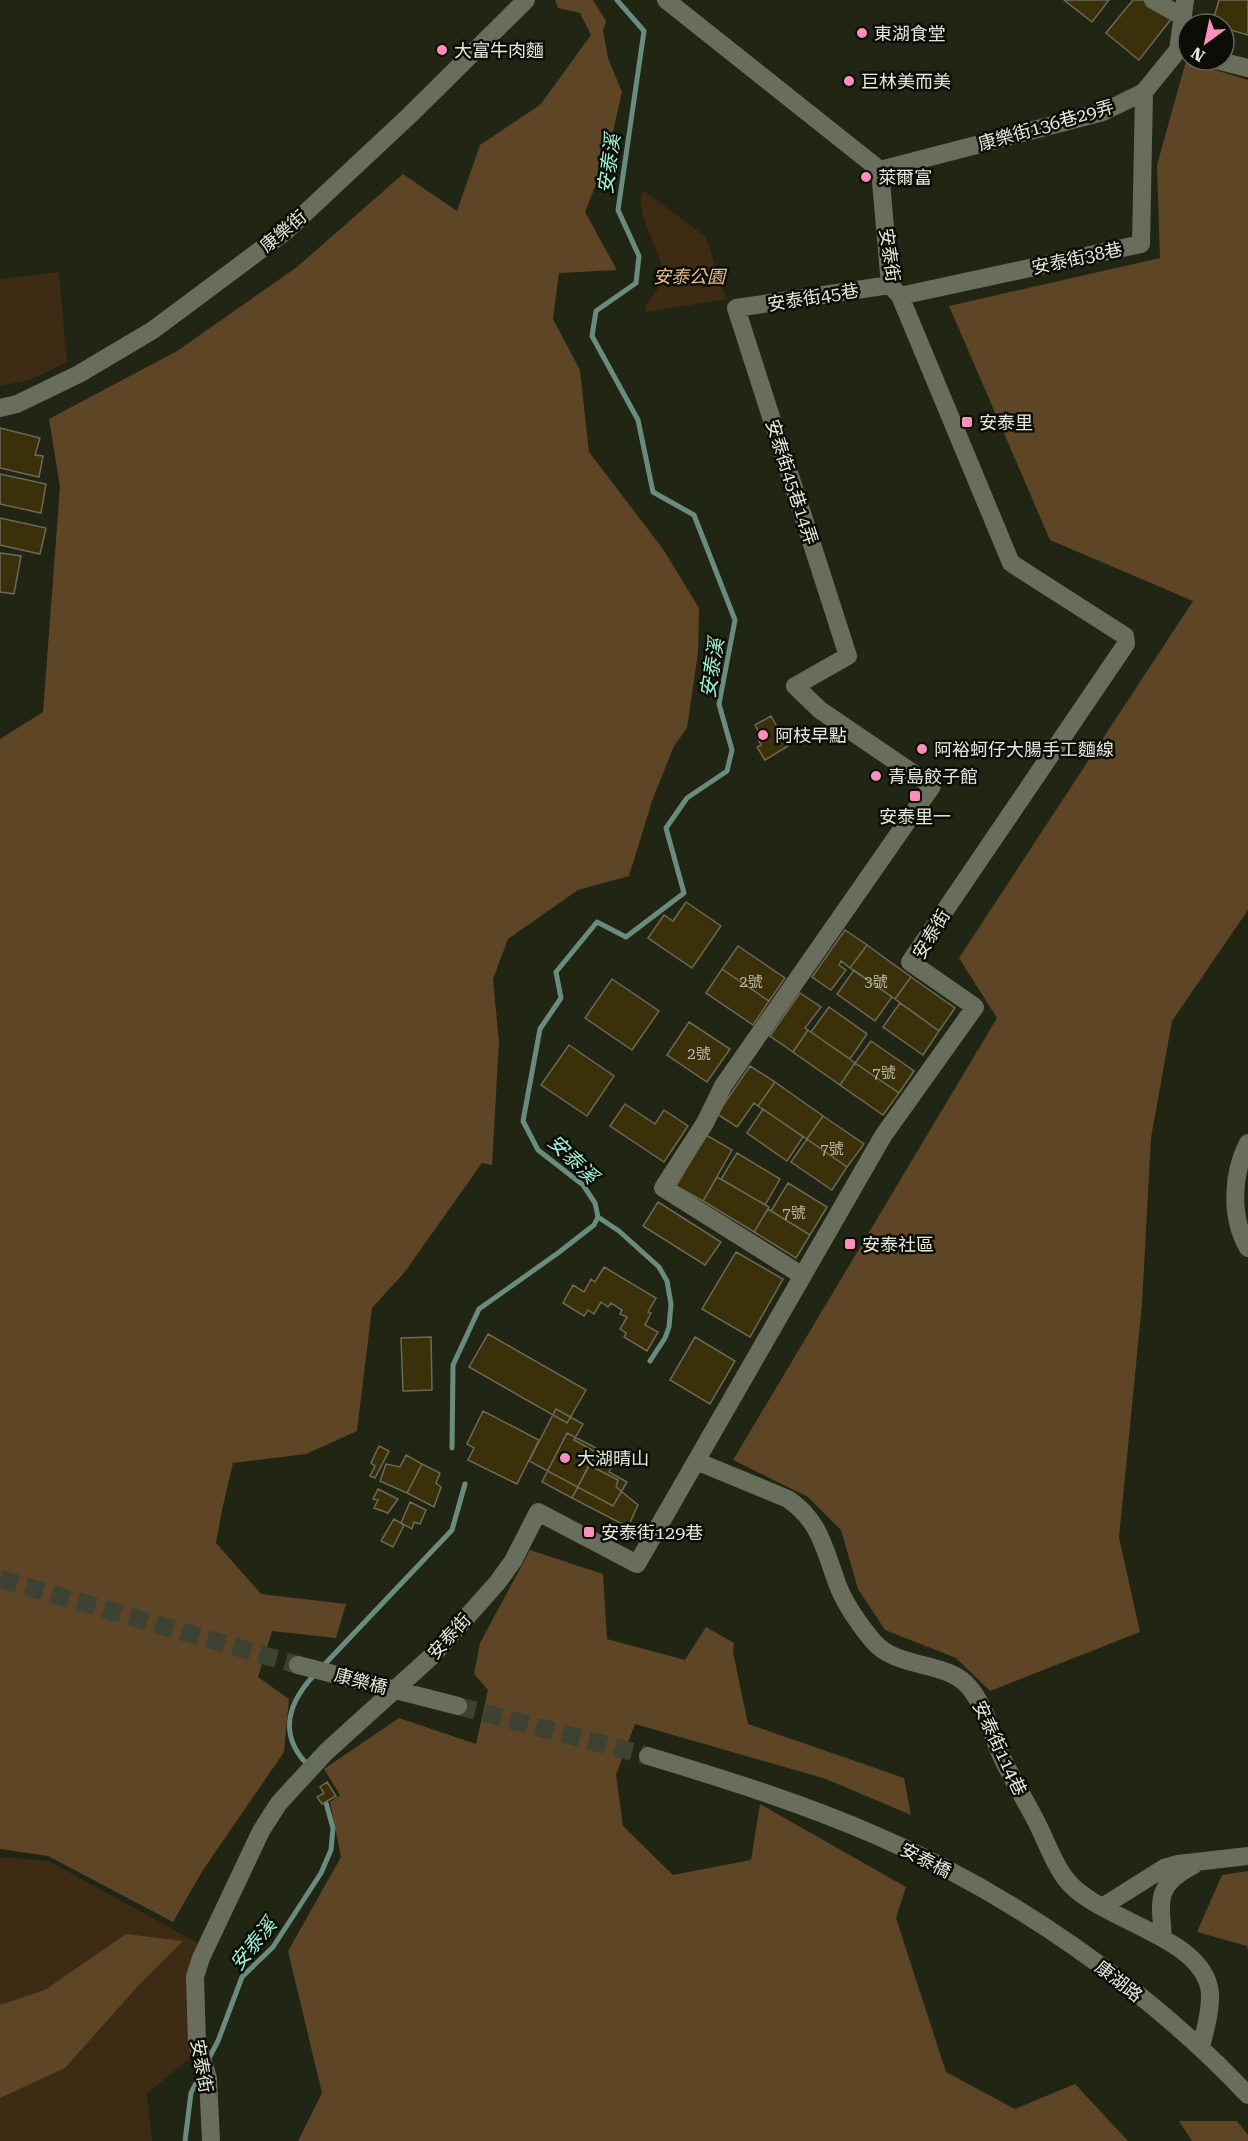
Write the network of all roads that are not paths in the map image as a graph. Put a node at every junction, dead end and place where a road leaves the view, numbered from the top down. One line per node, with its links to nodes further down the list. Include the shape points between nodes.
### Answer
1 (526, 0): 10 (street, 康樂街, via 286,231 153,330 79,374 17,404)
2 (666, 0): 7 (street)
3 (1153, 0): 4 (street)
4 (1184, 8)
5 (1176, 59): 6 (street, 康樂街136巷29弄)
6 (1144, 92): 7 (street, 康樂街136巷29弄, via 1102,112); 8 (street, 安泰街38巷, via 1141,244)
7 (880, 170): 8 (street, 安泰街)
8 (895, 290): 9 (street, 安泰街45巷); 13 (street, 安泰街, via 1011,563 1125,636 1126,644 910,962 975,1007 883,1136)
9 (736, 308): 13 (street, 安泰街45巷14弄, via 848,656 795,686 820,710 932,786 723,1086 705,1123 663,1188)
10 (0, 408)
11 (1248, 1143): 12 (street, via 1241,1156 1234,1208)
12 (1248, 1248)
13 (803, 1276): 14 (street, 安泰街)
14 (696, 1461): 21 (street, 安泰街114巷, via 798,1506 816,1527 843,1596 873,1642 903,1660 947,1672 967,1685 1056,1863 1077,1891); 25 (street, 安泰街, via 637,1564 538,1512 497,1583 433,1656 326,1752 279,1803 261,1831 195,1977 197,2043 208,2078)
15 (298, 1665): 16 (street, 康樂橋)
16 (458, 1706)
17 (648, 1756): 20 (street, 安泰橋, via 760,1791 877,1836)
18 (1248, 1857): 19 (street)
19 (1198, 1863): 21 (street, via 1164,1868); 22 (street, via 1164,1887)
20 (975, 1885): 23 (street, 康湖路, via 1105,1969)
21 (1102, 1907): 22 (street, 安泰街114巷)
22 (1163, 1938): 23 (street, 安泰街114巷, via 1186,1954 1207,1980 1209,2007)
23 (1201, 2047): 24 (street, 康湖路)
24 (1248, 2095)
25 (211, 2141)

